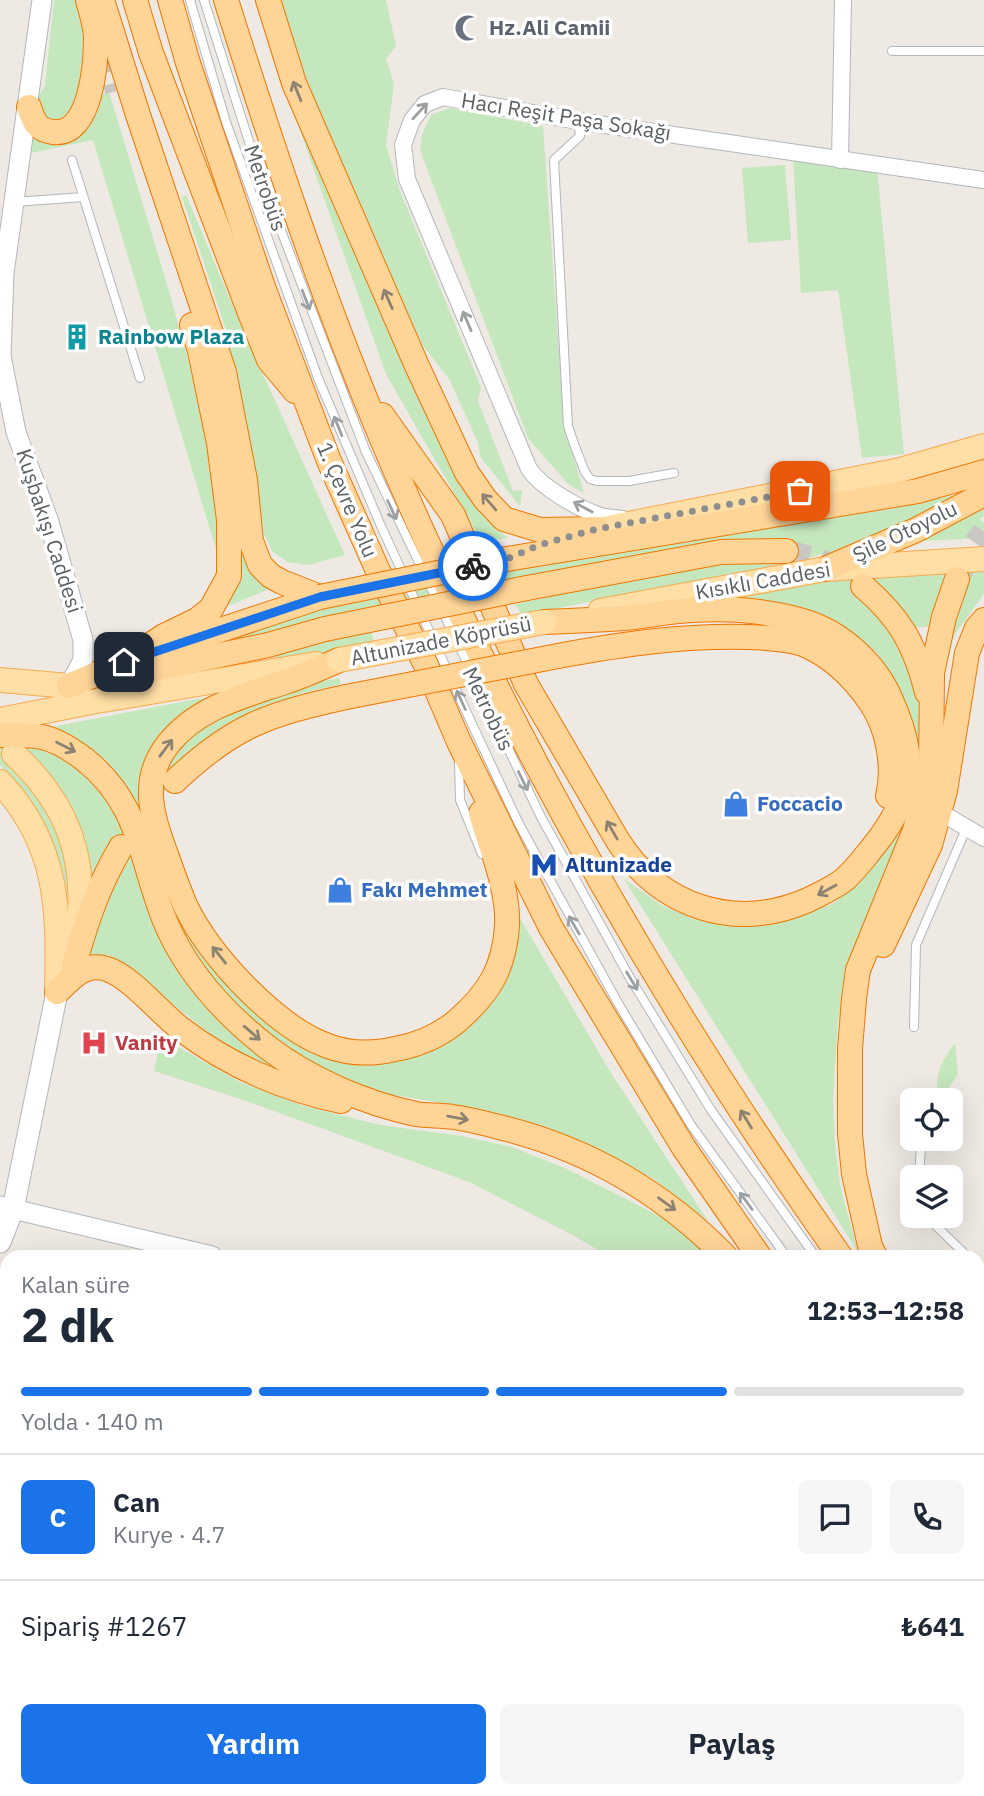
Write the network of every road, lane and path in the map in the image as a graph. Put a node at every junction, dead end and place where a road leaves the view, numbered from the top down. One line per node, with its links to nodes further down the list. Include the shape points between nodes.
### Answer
1 (42, 0): 14 (street, Kuşbakışı Caddesi)
2 (88, 0): 14 (highway, via 96,35 94,69 81,116 61,133 43,130 34,122)
3 (102, 0): 40 (highway, via 224,372 245,480 251,541 260,565 271,576)
4 (135, 0): 25 (highway, via 151,53 269,359)
5 (170, 0): 25 (highway, via 263,288)
6 (190, 0): 72 (lane, Metrobüs, one-way to 6, via 691,1125 519,824 318,379 226,122)
7 (204, 0): 73 (lane, Metrobüs, one-way to 73, via 259,173 366,452 541,817 624,968 710,1110)
8 (226, 0): 23 (highway, via 321,286)
9 (268, 0): 21 (highway, one-way to 9, via 294,83)
10 (843, 0): 17 (street)
11 (891, 51): 12 (lane)
12 (984, 51)
13 (117, 91): 44 (highway, via 200,351 221,456 230,556 229,576 211,609)
14 (29, 107): 20 (street, Kuşbakışı Caddesi)
15 (579, 121): 17 (street, Hacı Reşit Paşa Sokağı); 30 (lane, via 580,136 554,159 568,426 590,479 629,481); 32 (street, Hacı Reşit Paşa Sokağı, one-way to 15, via 601,517 536,479 407,179 403,145 412,120 425,104 443,97)
16 (72, 160): 19 (lane)
17 (840, 160): 18 (street, Hacı Reşit Paşa Sokağı)
18 (984, 180)
19 (83, 197): 20 (lane); 22 (lane)
20 (15, 202): 46 (street, Kuşbakışı Caddesi, via 4,273 1,356 16,432 48,519 83,640 83,660)
21 (417, 366): 24 (lane); 29 (highway)
22 (140, 378)
23 (359, 383): 56 (highway, one-way to 23, via 844,880 825,892 789,908 750,914 700,908 642,873 618,841 526,684 453,515); 74 (highway, one-way to 23, via 746,1119 585,856 482,658)
24 (444, 397)
25 (308, 408): 49 (highway, 1. Çevre Yolu)
26 (464, 444): 29 (lane)
27 (984, 446): 32 (main road, via 900,470)
28 (984, 472): 35 (highway, Şile Otoyolu, via 918,491)
29 (467, 473): 33 (highway, one-way to 29, via 540,530 505,519)
30 (674, 473)
31 (984, 494): 37 (highway, Şile Otoyolu)
32 (649, 521): 33 (main road)
33 (597, 529): 35 (main road)
34 (786, 551): 46 (highway, bridge, via 721,552 527,588)
35 (507, 559): 40 (highway, bridge)
36 (984, 559): 37 (main road, Kısıklı Caddesi)
37 (825, 569): 42 (main road, Kısıklı Caddesi)
38 (957, 579): 48 (highway, via 943,617 932,673)
39 (863, 586): 48 (highway, via 886,606 911,643 928,696)
40 (320, 597): 44 (highway)
41 (984, 620): 53 (highway, via 967,653)
42 (544, 622): 43 (main road, Altunizade Köprüsü, bridge); 56 (highway, via 694,610 754,612 822,627 871,665 899,719 908,760 901,803)
43 (339, 660): 47 (main road); 59 (highway, one-way to 43, via 187,907 159,835 150,791 153,765 170,741 194,720 229,700)
44 (124, 662): 46 (highway)
45 (0, 680): 46 (main road)
46 (69, 686)
47 (0, 720)
48 (931, 724): 64 (highway, via 931,770 915,830 858,970)
49 (459, 742): 59 (highway, via 506,909 504,950 495,979 478,1002 418,1045 356,1052 303,1034); 63 (lane, via 460,800 490,866 498,911 490,968 482,986 440,1025 391,1043); 71 (highway, via 551,928 684,1148)
50 (7, 744): 58 (main road, via 48,792 74,842 81,892); 65 (highway, one-way to 65, via 43,737 85,760 110,783 128,811 176,943 202,986 247,1029 318,1078)
51 (175, 781): 56 (highway, bridge, via 236,732 264,719 346,697 649,641 778,638 803,644 841,667 876,710 890,764 890,789)
52 (0, 782): 60 (main road, via 35,828 52,876 59,939)
53 (940, 812): 54 (street); 64 (highway, via 917,877 864,993)
54 (966, 829): 55 (street); 61 (lane, via 916,945)
55 (984, 838)
56 (876, 844)
57 (121, 847): 58 (highway, via 93,900)
58 (74, 964): 60 (main road)
59 (246, 987): 62 (lane)
60 (57, 992): 65 (highway, via 80,970 108,969 180,1028 253,1072 330,1099); 66 (main road)
61 (914, 1027)
62 (323, 1033)
63 (362, 1042)
64 (850, 1049): 75 (highway, via 850,1135)
65 (417, 1114): 70 (highway, one-way to 70, via 499,1127 576,1152 650,1192)
66 (6, 1208): 68 (main road); 69 (street)
67 (938, 1228): 76 (lane)
68 (0, 1242)
69 (184, 1250)
70 (719, 1250)
71 (756, 1250)
72 (782, 1250)
73 (811, 1250)
74 (836, 1250)
75 (872, 1250)
76 (961, 1250)

